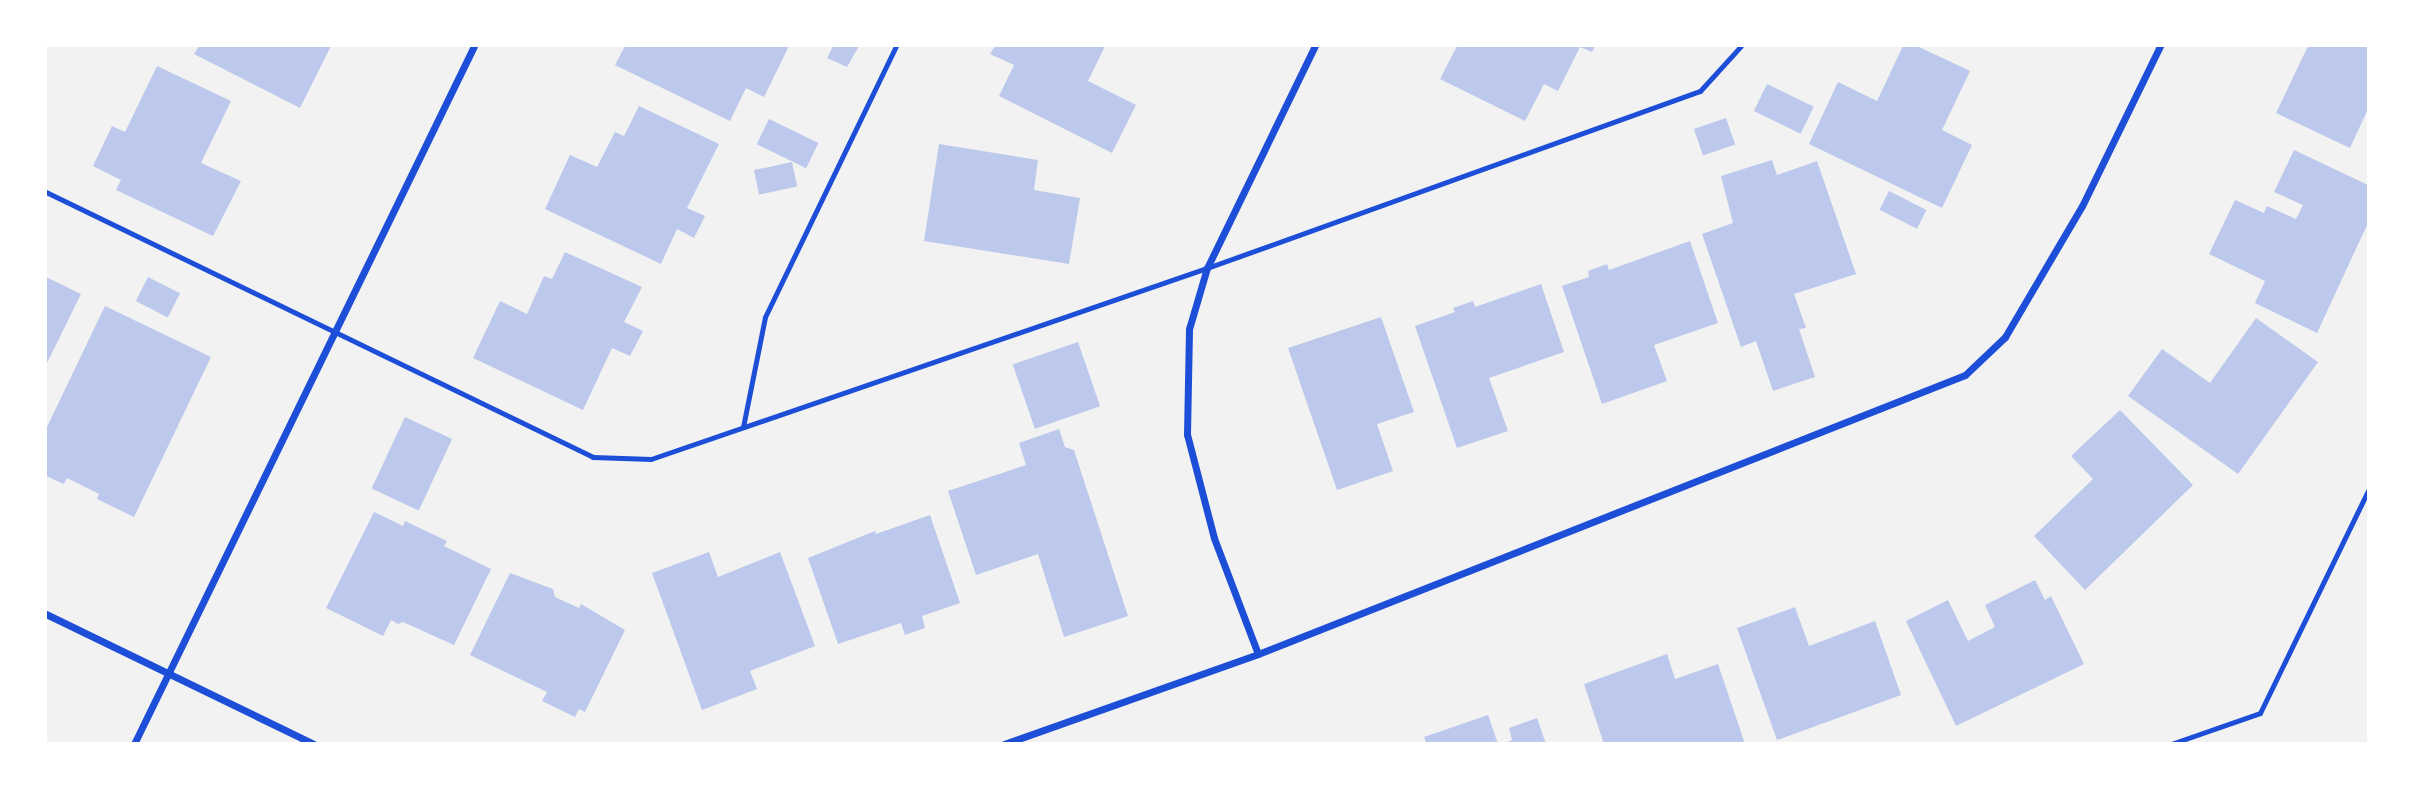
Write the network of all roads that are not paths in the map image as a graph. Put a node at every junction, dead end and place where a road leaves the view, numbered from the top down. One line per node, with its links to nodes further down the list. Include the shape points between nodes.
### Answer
1 (474, 46): 8 (street)
2 (896, 46): 9 (lane, via 765,317)
3 (1315, 46): 7 (street)
4 (1741, 46): 7 (lane, via 1700,91)
5 (2160, 46): 12 (street, via 2082,206 2005,337 1965,375)
6 (46, 192): 8 (lane)
7 (1207, 268): 9 (lane); 12 (street, via 1189,329 1187,434 1214,538)
8 (335, 331): 9 (lane, via 593,457 651,459); 13 (street)
9 (743, 427)
10 (2368, 491): 17 (lane, via 2260,713)
11 (46, 614): 13 (street)
12 (1258, 654): 16 (street)
13 (168, 673): 14 (street); 15 (street)
14 (134, 744)
15 (314, 744)
16 (1004, 744)
17 (2171, 744)

